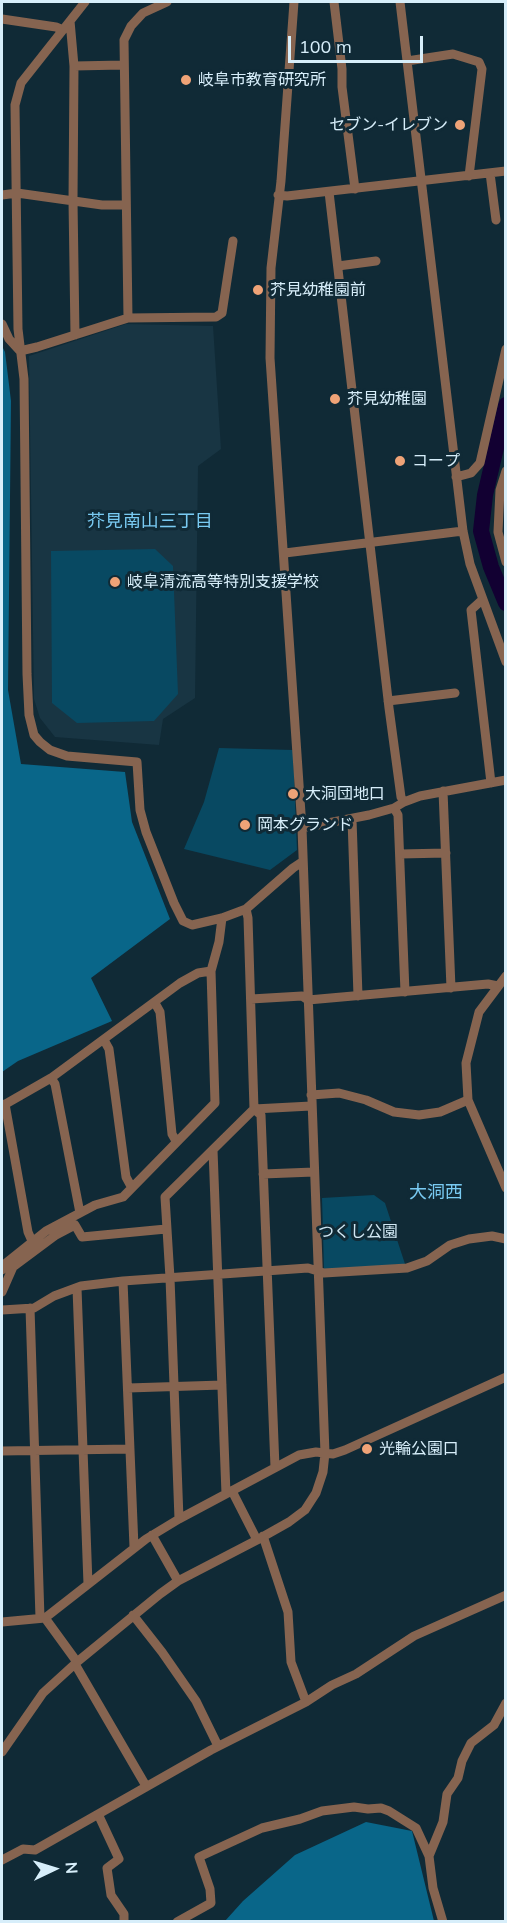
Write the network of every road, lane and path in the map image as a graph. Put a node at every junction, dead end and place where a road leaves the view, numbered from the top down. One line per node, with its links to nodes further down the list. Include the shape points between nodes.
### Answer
1 (85, 2): 7 (street)
2 (167, 2): 10 (street, via 143,13 131,26 124,40)
3 (294, 2): 20 (street)
4 (334, 2): 16 (street)
5 (400, 2): 9 (street)
6 (2, 19): 8 (street)
7 (70, 21): 8 (street); 11 (street)
8 (63, 30): 18 (street, via 21,83 15,105)
9 (407, 61): 14 (street, via 453,54 478,62 482,69); 15 (street)
10 (123, 65): 11 (street); 22 (street)
11 (74, 66): 21 (street)
12 (506, 171): 13 (street)
13 (490, 173): 14 (street); 23 (street)
14 (469, 176): 15 (street)
15 (421, 181): 16 (street); 33 (street)
16 (355, 189): 17 (street)
17 (329, 192): 20 (street); 26 (street)
18 (17, 193): 19 (street); 21 (street); 31 (street)
19 (2, 195)
20 (278, 195): 37 (street, via 271,268 270,358)
21 (73, 201): 22 (street); 29 (street)
22 (125, 205): 27 (street)
23 (496, 220)
24 (233, 241): 27 (street, via 222,313 216,317)
25 (376, 261): 26 (street)
26 (338, 266): 36 (street)
27 (128, 318): 29 (street)
28 (2, 324): 31 (street)
29 (75, 335): 31 (street)
30 (506, 349): 33 (street, via 480,462 471,473)
31 (20, 351): 54 (street, via 24,379 27,674 34,735 50,750 67,756 137,762 140,810 146,832 183,921 192,925)
32 (506, 471): 35 (street, via 500,490)
33 (456, 477): 34 (street)
34 (463, 531): 36 (street); 39 (street)
35 (502, 531): 38 (street)
36 (370, 543): 37 (street); 42 (street)
37 (285, 553): 49 (street)
38 (506, 562)
39 (482, 600): 40 (street); 44 (street, via 471,610)
40 (506, 662)
41 (455, 693): 42 (street)
42 (388, 701): 46 (street)
43 (506, 780): 44 (street)
44 (491, 783): 45 (street)
45 (444, 791): 46 (street); 50 (street)
46 (404, 802): 47 (street)
47 (394, 808): 48 (street); 51 (street, via 398,815)
48 (352, 819): 49 (street); 60 (street)
49 (302, 828): 52 (street)
50 (446, 853): 51 (street); 58 (street)
51 (400, 854): 59 (street)
52 (303, 862): 53 (street); 62 (street)
53 (246, 909): 54 (street); 61 (street)
54 (222, 918): 55 (street)
55 (211, 971): 63 (street, via 180,983); 71 (street, via 215,1103)
56 (506, 976): 57 (street)
57 (498, 986): 58 (street); 67 (street, via 479,1012 466,1064)
58 (451, 988): 59 (street)
59 (405, 992): 60 (street)
60 (358, 996): 62 (street)
61 (251, 999): 62 (street, via 302,996); 70 (street)
62 (308, 1000): 66 (street)
63 (155, 1003): 64 (street); 71 (street, via 160,1012 172,1134)
64 (104, 1040): 65 (street); 75 (street, via 109,1049 126,1177)
65 (51, 1078): 68 (street); 77 (street)
66 (311, 1095): 67 (street, via 339,1093 394,1112 419,1114 440,1112); 69 (street)
67 (468, 1100): 76 (street)
68 (3, 1105): 80 (street)
69 (311, 1106): 70 (street); 73 (street)
70 (254, 1108): 72 (street); 74 (street, via 261,1115)
71 (176, 1141): 75 (street)
72 (213, 1149): 78 (street, via 165,1197); 84 (street)
73 (314, 1172): 74 (street); 83 (street)
74 (263, 1174): 82 (street)
75 (132, 1188): 77 (street, via 123,1197)
76 (506, 1188)
77 (80, 1213): 80 (street)
78 (166, 1229): 85 (street); 88 (street, via 82,1237 75,1225 13,1267)
79 (506, 1239): 83 (street, via 469,1239 407,1268)
80 (32, 1241): 81 (street)
81 (2, 1270)
82 (267, 1271): 83 (street); 84 (street); 100 (street)
83 (317, 1271): 99 (street)
84 (218, 1274): 85 (street); 92 (street)
85 (170, 1278): 86 (street); 93 (street)
86 (123, 1281): 87 (street); 94 (street)
87 (77, 1288): 89 (street); 96 (street)
88 (2, 1292)
89 (30, 1308): 90 (street); 97 (street)
90 (2, 1310)
91 (506, 1377): 99 (street, via 345,1450)
92 (222, 1385): 93 (street); 101 (street)
93 (174, 1386): 94 (street); 102 (street)
94 (128, 1388): 95 (street)
95 (130, 1449): 96 (street); 105 (street)
96 (83, 1450): 97 (street); 107 (street)
97 (35, 1451): 98 (street); 111 (street)
98 (2, 1452)
99 (325, 1453): 100 (street, via 299,1455); 104 (street, via 316,1493 305,1510)
100 (275, 1467): 101 (street)
101 (229, 1493): 102 (street); 104 (street)
102 (179, 1519): 103 (street)
103 (152, 1535): 105 (street); 106 (street)
104 (260, 1538): 106 (street); 114 (street, via 288,1612 291,1662)
105 (134, 1547): 107 (street)
106 (178, 1581): 110 (street)
107 (88, 1584): 111 (street)
108 (503, 1597): 109 (street); 114 (street, via 414,1636)
109 (506, 1608)
110 (133, 1616): 113 (street); 116 (street, via 196,1701)
111 (43, 1618): 112 (street); 113 (street)
112 (2, 1622)
113 (76, 1663): 117 (street, via 43,1693); 118 (street)
114 (306, 1702): 116 (street)
115 (506, 1703): 120 (street, via 494,1725 471,1743 458,1778 447,1794 443,1822)
116 (218, 1746): 118 (street)
117 (2, 1752)
118 (146, 1786): 119 (street)
119 (98, 1814): 121 (street, via 35,1850 23,1849); 122 (street, via 119,1859 106,1868 111,1895 124,1914)
120 (429, 1856): 123 (street, via 416,1828 389,1811 322,1811 262,1828 199,1857 211,1903); 124 (street)
121 (2, 1860)
122 (124, 1922)
123 (177, 1922)
124 (443, 1922)

